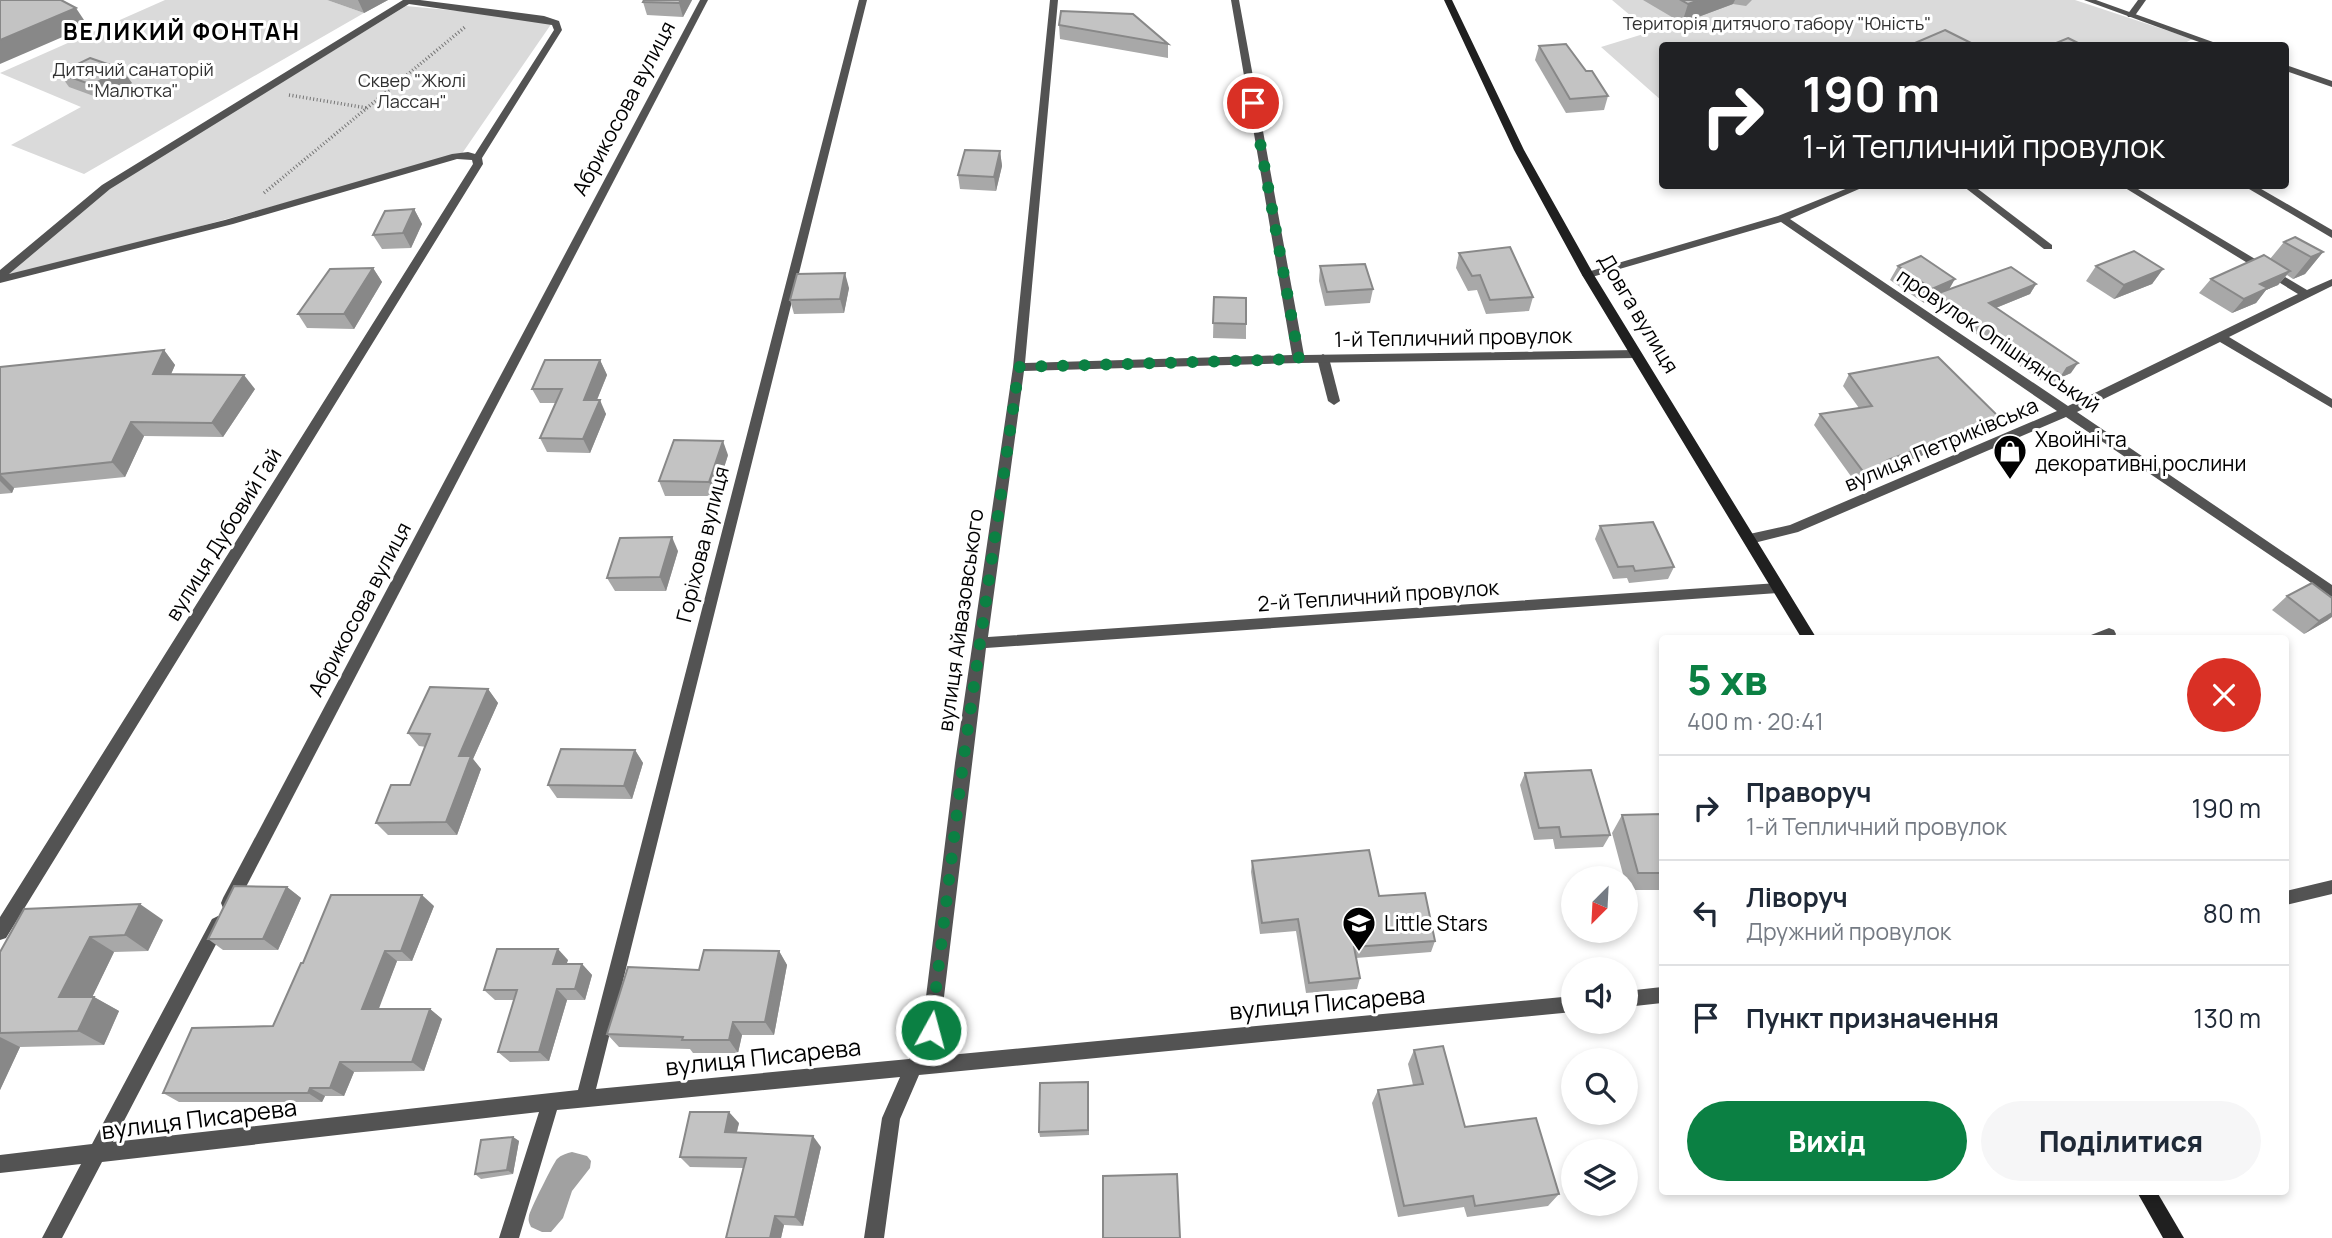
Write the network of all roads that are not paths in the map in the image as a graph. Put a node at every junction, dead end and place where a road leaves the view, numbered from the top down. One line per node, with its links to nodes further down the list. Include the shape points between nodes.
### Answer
1 (704, 0): 49 (street, Абрикосова вулиця)
2 (863, 0): 47 (street, Горіхова вулиця)
3 (1054, 0): 31 (street, вулиця Айвазовського)
4 (1234, 0): 30 (street)
5 (1448, 0): 23 (street, Довга вулиця, via 1520,150)
6 (2088, 0): 9 (street)
7 (2142, 0): 9 (street)
8 (408, 1): 15 (street, вулиця Дубовий Гай, via 544,19 559,26); 24 (street, via 106,187)
9 (2131, 15): 10 (street)
10 (2204, 40): 11 (street); 12 (street)
11 (2200, 42)
12 (2209, 42)
13 (2289, 69): 14 (street)
14 (2332, 83)
15 (477, 158): 24 (street, via 456,156 229,222); 42 (street, вулиця Дубовий Гай, via 478,164)
16 (1854, 189): 20 (street)
17 (1972, 189): 22 (street)
18 (2132, 189): 26 (street)
19 (2254, 189): 21 (street)
20 (1782, 218): 23 (street); 34 (street, провулок Опішнянський)
21 (2332, 234)
22 (2048, 247)
23 (1588, 275): 28 (street, Довга вулиця)
24 (0, 278)
25 (2332, 282): 26 (street, вулиця Петриківська)
26 (2307, 295): 27 (street, вулиця Петриківська)
27 (2220, 337): 33 (street); 34 (street, вулиця Петриківська)
28 (1636, 354): 29 (street, 1-й Тепличний провулок); 35 (street, Довга вулиця)
29 (1323, 358): 30 (street, 1-й Тепличний провулок); 32 (street)
30 (1299, 359): 31 (street, 1-й Тепличний провулок)
31 (1019, 367): 39 (street, вулиця Айвазовського)
32 (1334, 401)
33 (2332, 404)
34 (2067, 412): 35 (street, вулиця Петриківська, via 1793,529); 37 (street, провулок Опішнянський)
35 (1750, 539): 36 (street, Довга вулиця)
36 (1778, 588): 38 (street, Довга вулиця); 39 (street, 2-й Тепличний провулок)
37 (2332, 592)
38 (1807, 635)
39 (980, 643): 46 (street, вулиця Айвазовського, via 931,1030)
40 (2332, 887): 41 (street)
41 (2289, 897)
42 (0, 932)
43 (1659, 995): 44 (street)
44 (1638, 998)
45 (1561, 1005): 46 (street, вулиця Писарева)
46 (915, 1066): 47 (street, вулиця Писарева); 54 (street, вулиця Айвазовського, via 891,1118)
47 (585, 1098): 48 (street, вулиця Писарева)
48 (551, 1102): 49 (street, вулиця Писарева); 53 (street)
49 (96, 1155): 50 (street, вулиця Писарева); 52 (street, Абрикосова вулиця)
50 (0, 1164)
51 (2148, 1195): 55 (street)
52 (52, 1238)
53 (509, 1238)
54 (874, 1238)
55 (2174, 1238)

